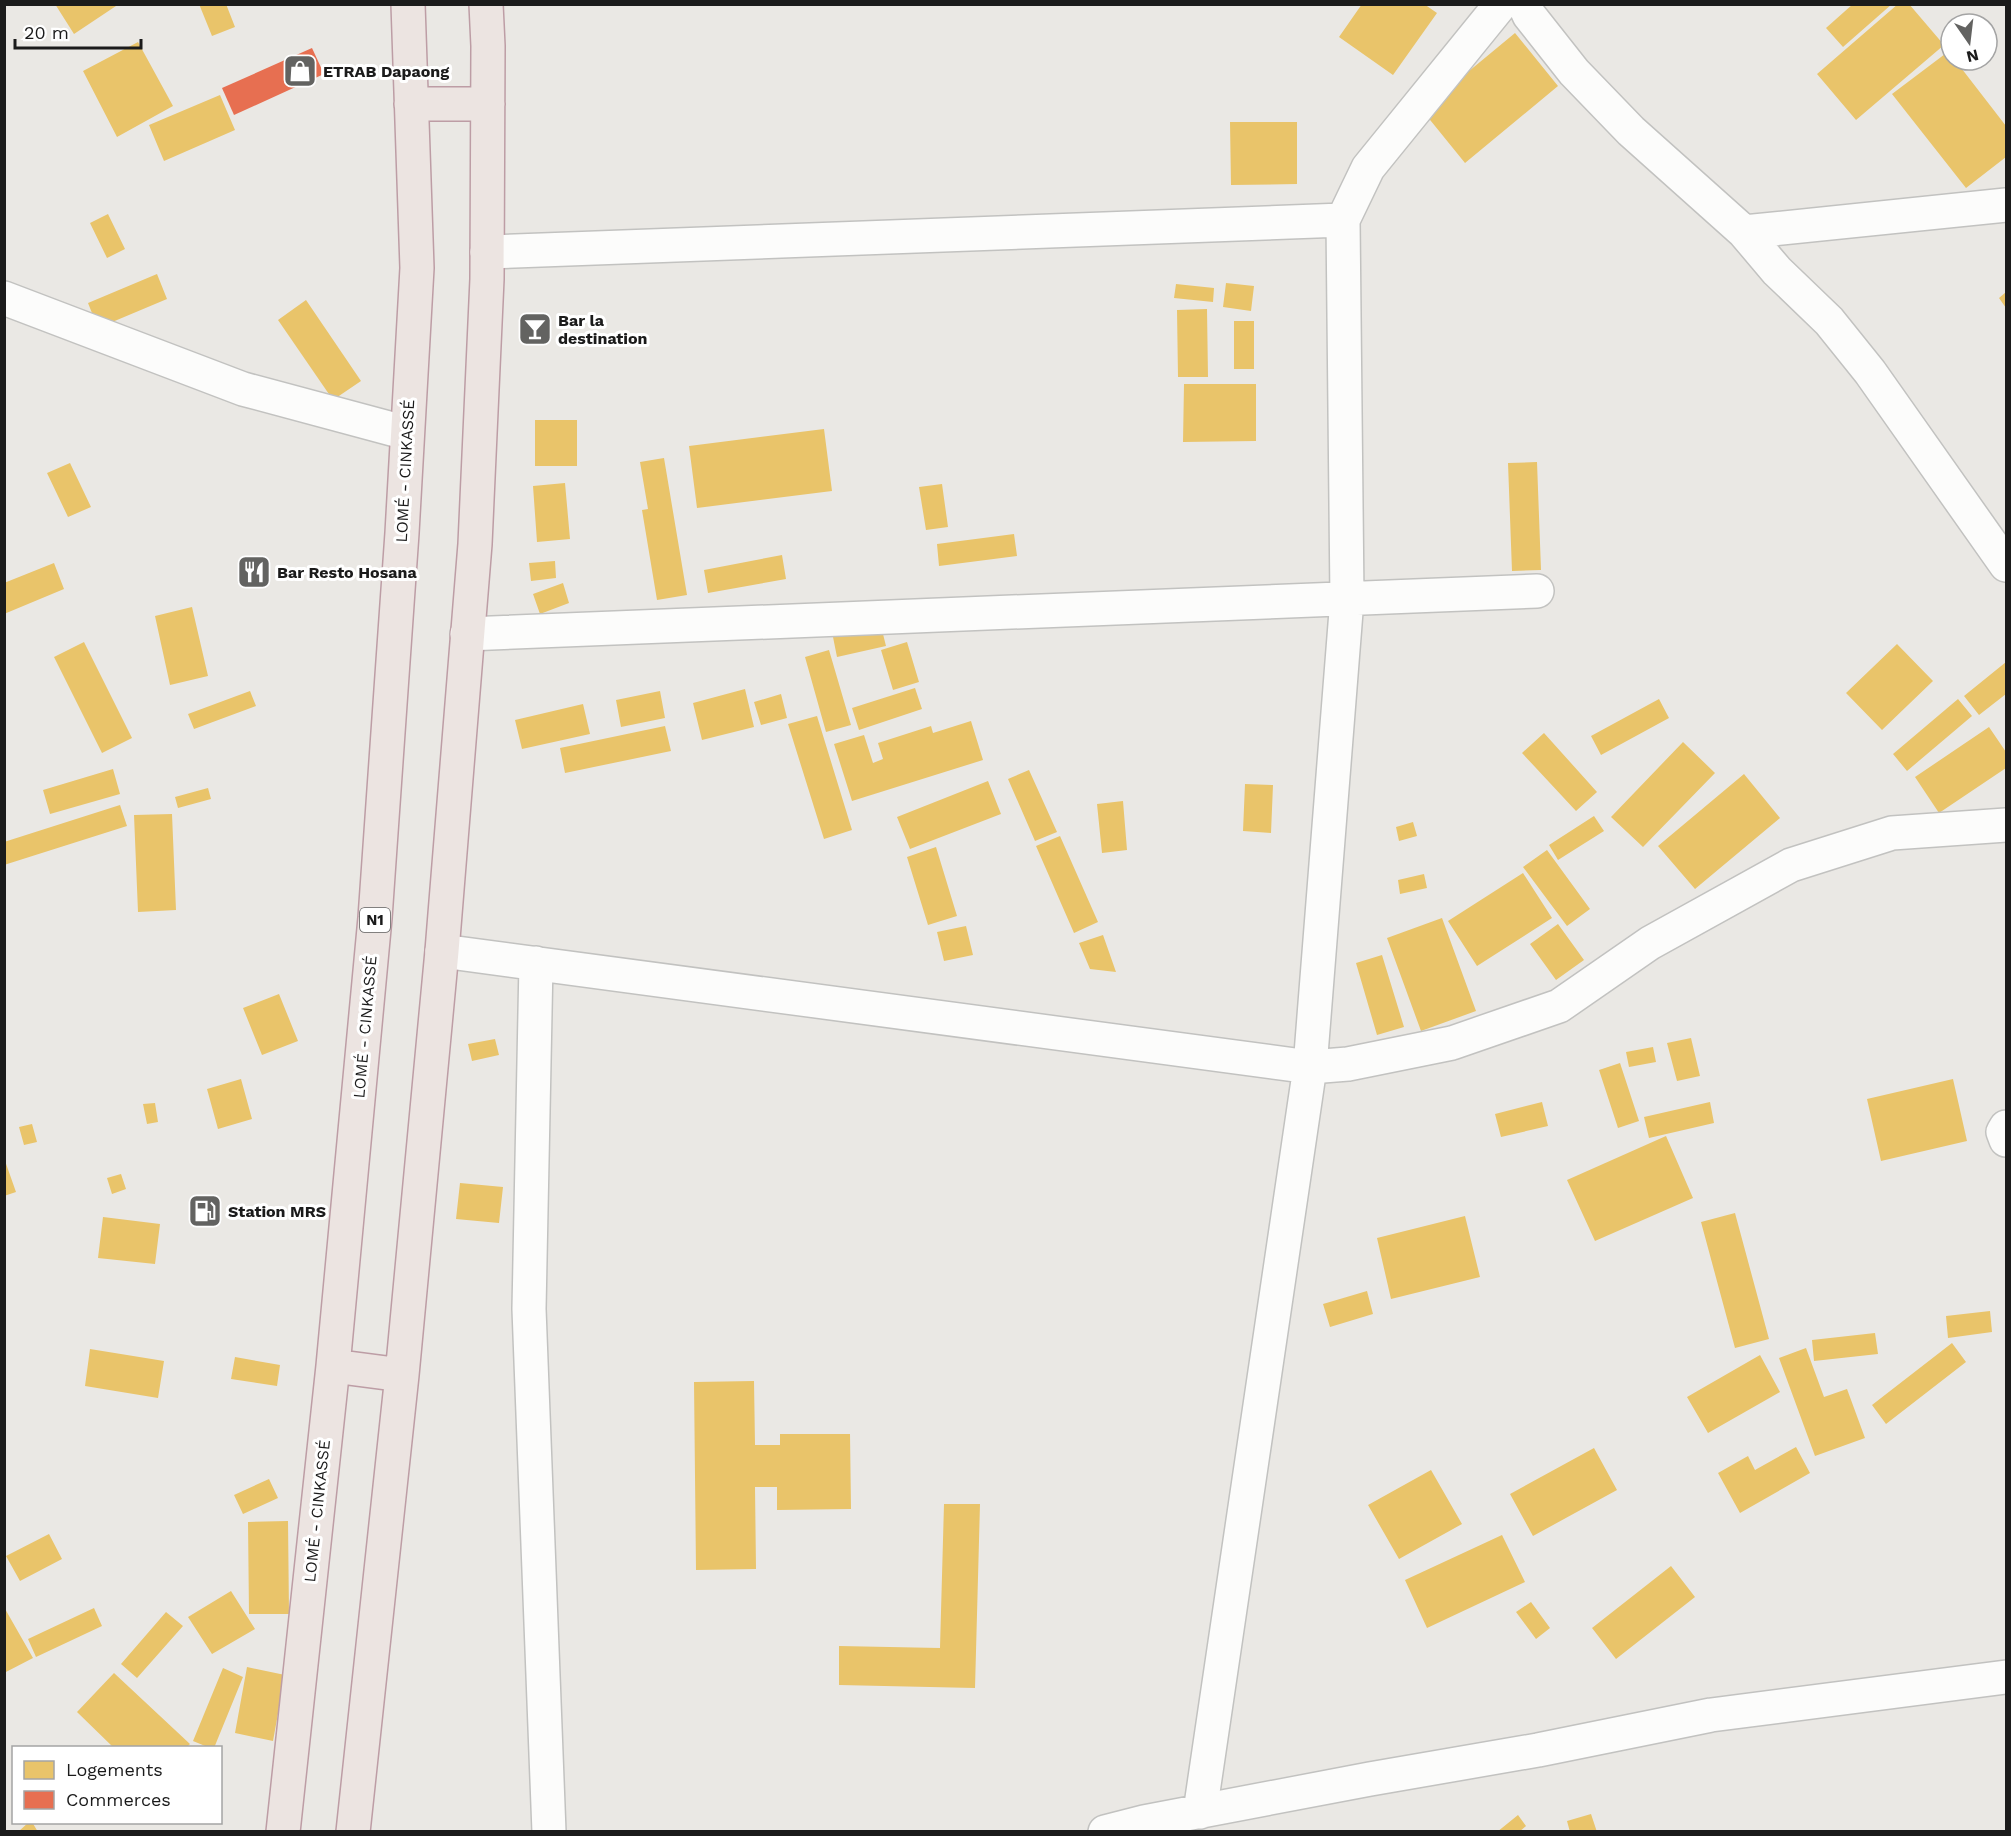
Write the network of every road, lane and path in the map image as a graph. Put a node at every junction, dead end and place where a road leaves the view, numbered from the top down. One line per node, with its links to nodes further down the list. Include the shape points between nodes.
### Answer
1 (408, 4): 5 (highway, LOMÉ - CINKASSÉ / N1)
2 (486, 4): 6 (highway)
3 (1501, 4): 8 (street, via 1368,168)
4 (1524, 4): 9 (street, via 1574,72 1631,131)
5 (411, 104): 6 (highway); 12 (highway, LOMÉ - CINKASSÉ / N1, via 417,268)
6 (488, 104): 10 (highway)
7 (2007, 205): 9 (street)
8 (1343, 219): 10 (street); 15 (street)
9 (1744, 232): 13 (street, via 1777,271 1829,321 1870,372)
10 (487, 252): 16 (highway, via 475,544)
11 (4, 298): 12 (street, via 243,389)
12 (407, 433): 23 (highway, LOMÉ - CINKASSÉ / N1, via 375,918)
13 (2007, 565)
14 (1537, 591): 15 (street)
15 (1347, 599): 16 (street); 20 (street)
16 (467, 634): 18 (highway)
17 (2007, 825): 20 (street, via 1892,833 1791,865 1650,943 1559,1006 1452,1043 1348,1064)
18 (442, 951): 19 (street); 24 (highway)
19 (536, 963): 20 (street); 29 (street, via 529,1309)
20 (1310, 1067): 26 (street)
21 (2007, 1127): 22 (street, via 2003,1132)
22 (2007, 1140)
23 (333, 1366): 24 (highway); 27 (highway, LOMÉ - CINKASSÉ / N1)
24 (402, 1375): 28 (highway)
25 (2007, 1677): 26 (street, via 1711,1715)
26 (1200, 1812): 30 (street)
27 (283, 1832)
28 (353, 1832)
29 (549, 1832)
30 (1105, 1832)

